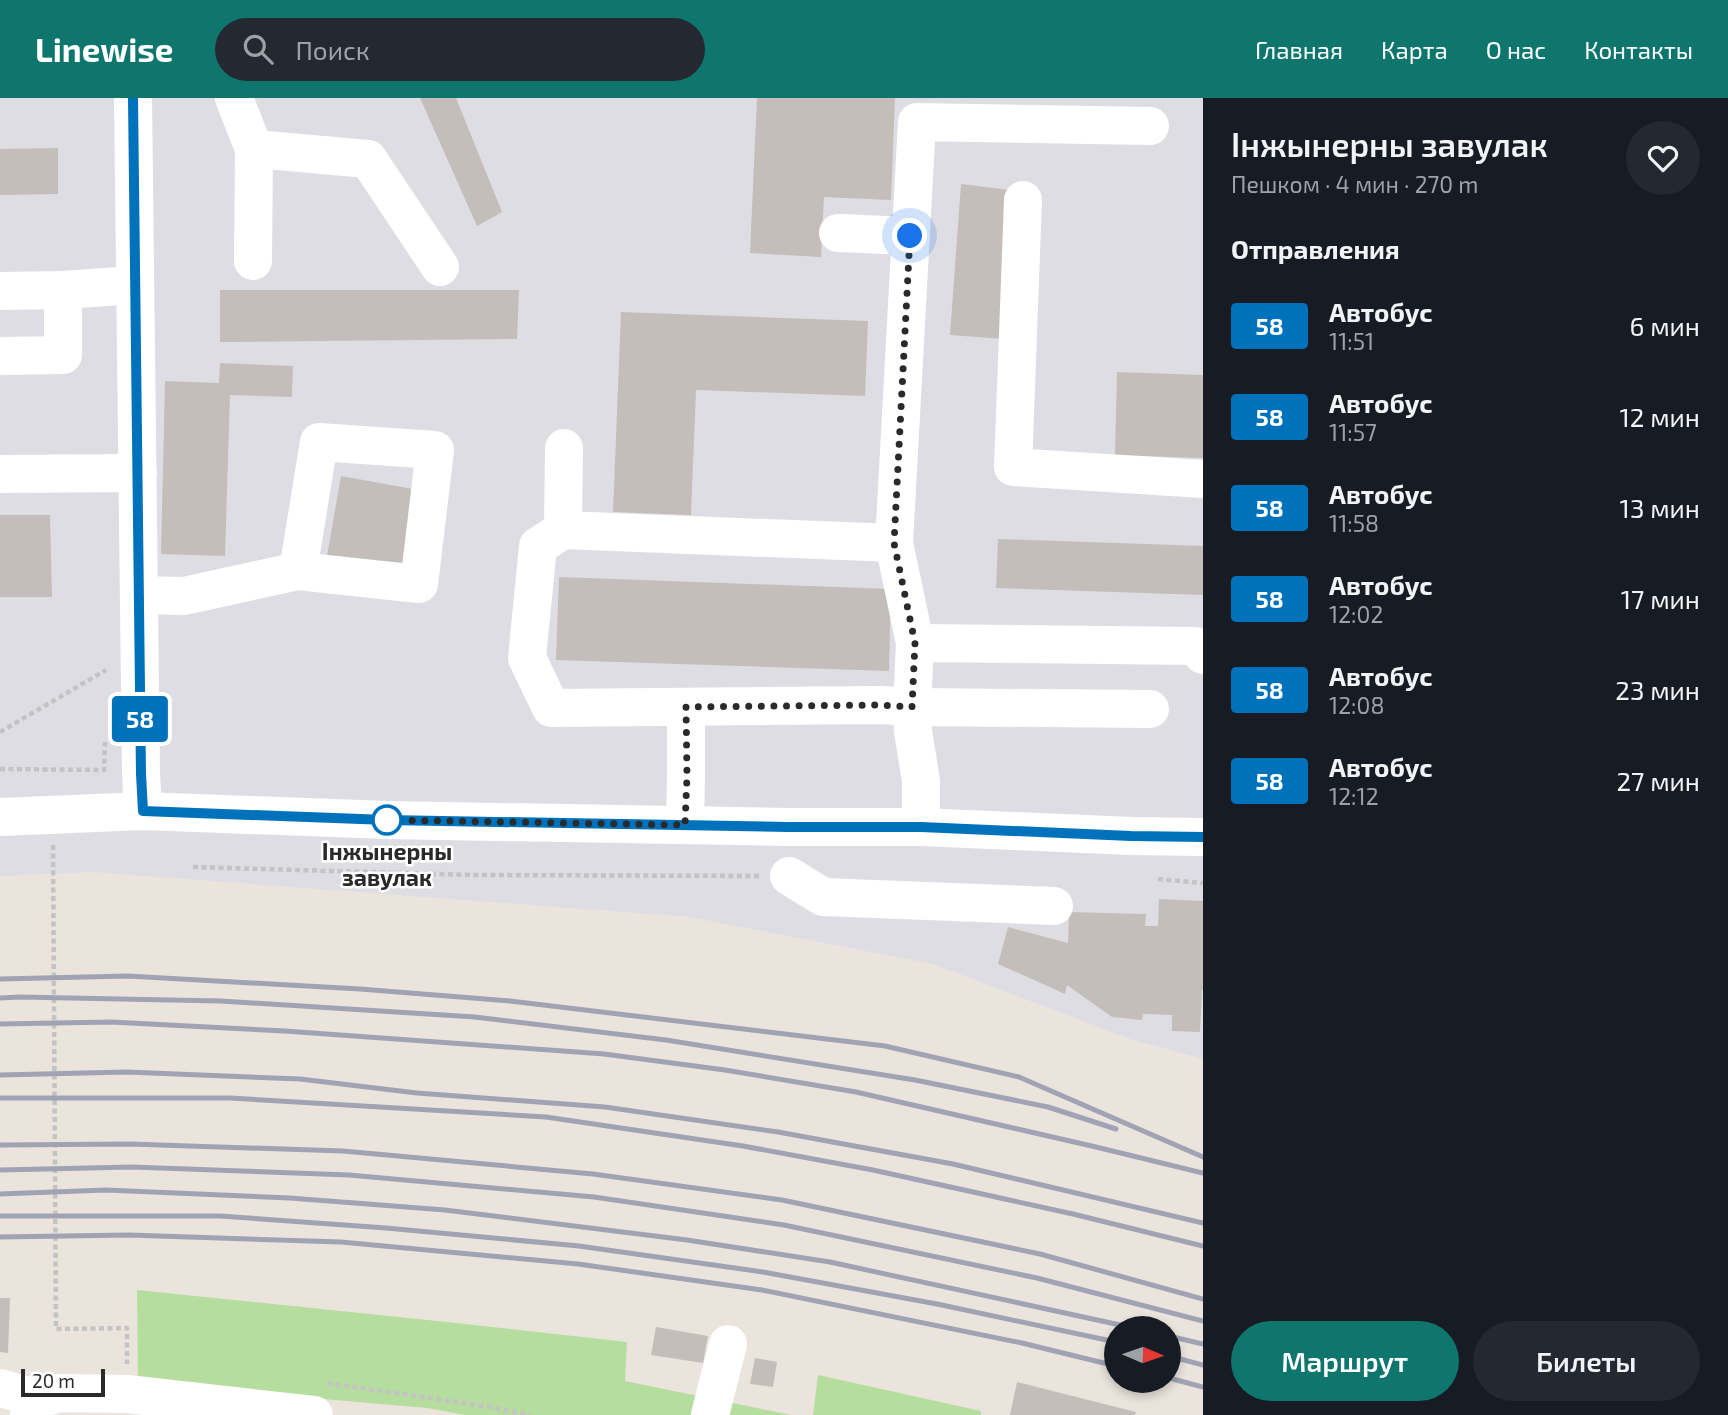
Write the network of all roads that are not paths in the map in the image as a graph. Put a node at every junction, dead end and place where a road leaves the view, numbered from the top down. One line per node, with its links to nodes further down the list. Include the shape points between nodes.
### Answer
1 (133, 98): 10 (street)
2 (234, 98): 4 (street)
3 (1150, 126): 7 (street, via 917,121)
4 (254, 149): 8 (street); 9 (street, via 368,159)
5 (1023, 200): 17 (street, via 1013,467)
6 (838, 233): 7 (street)
7 (910, 236): 19 (street)
8 (253, 261)
9 (440, 267)
10 (135, 285): 11 (street); 15 (street)
11 (62, 290): 12 (street); 13 (street, via 63,355)
12 (0, 291)
13 (0, 356)
14 (564, 448): 18 (street)
15 (138, 473): 16 (street); 21 (street)
16 (0, 474)
17 (1203, 480)
18 (563, 530): 19 (street); 24 (street, via 538,546 527,658 551,708)
19 (894, 543): 22 (street)
20 (298, 571): 20 (street, via 419,584 435,450 320,442); 21 (street, via 184,596)
21 (139, 595): 27 (street)
22 (915, 643): 23 (street, via 1195,646); 25 (street)
23 (1203, 655)
24 (686, 707): 25 (street); 29 (street)
25 (912, 707): 26 (street); 31 (street)
26 (1150, 709)
27 (143, 811): 28 (street); 29 (street)
28 (0, 817)
29 (685, 825): 30 (street)
30 (788, 827): 31 (street); 33 (street, via 789,887 823,897)
31 (921, 827): 32 (street)
32 (1203, 837)
33 (1054, 906)
34 (728, 1344): 38 (street)
35 (0, 1388): 36 (street)
36 (35, 1407): 37 (street, via 59,1393 127,1394)
37 (314, 1415)
38 (710, 1415)

